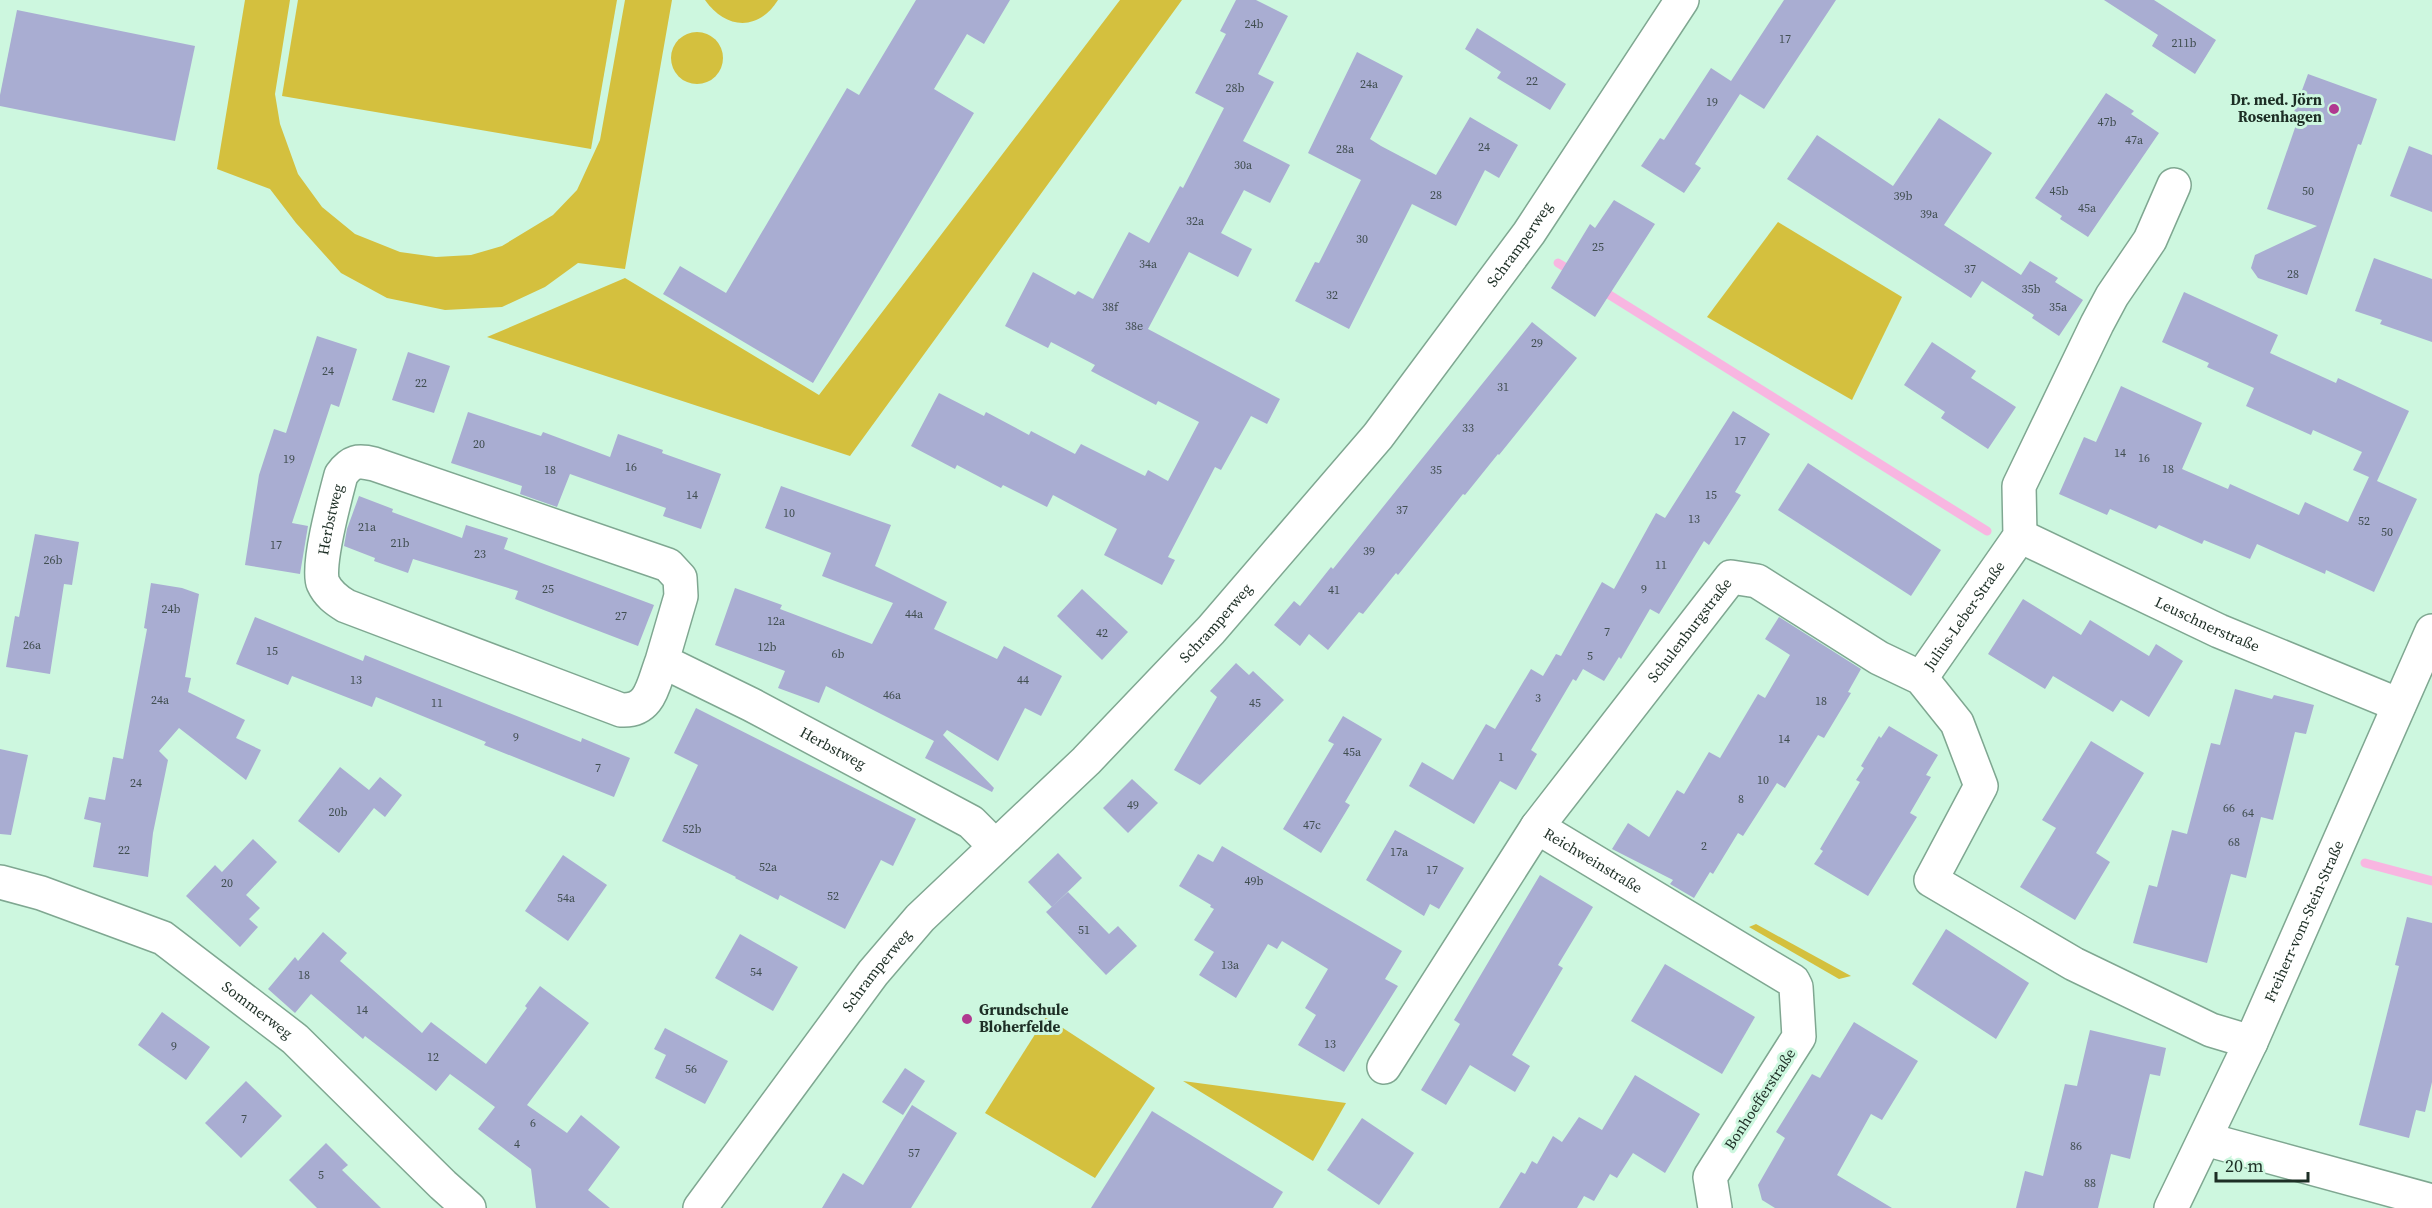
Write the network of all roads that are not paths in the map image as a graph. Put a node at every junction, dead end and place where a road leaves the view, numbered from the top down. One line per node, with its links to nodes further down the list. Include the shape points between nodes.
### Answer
1 (1682, 0): 9 (street, Schramperweg, via 1529,233 1378,436 1211,630 1086,761)
2 (2174, 185): 3 (street, via 2150,240 2097,324 2019,486)
3 (2020, 536): 6 (street, Julius-Leber-Straße); 7 (street, Leuschnerstraße, via 2219,631)
4 (2432, 633): 7 (street, Freiherr-vom-Stein-Straße)
5 (662, 661): 5 (street, Herbstweg, via 681,596 680,578 668,565 374,464 360,461 348,465 341,475 322,581 331,596 346,606 621,710 641,707); 9 (street, Herbstweg, via 971,822)
6 (1922, 678): 8 (street, Schulenburgstraße, via 1879,658 1757,581 1731,577); 12 (street, Julius-Leber-Straße, via 1957,723 1980,786 1931,880 2074,964 2211,1030)
7 (2399, 705): 12 (street, Freiherr-vom-Stein-Straße)
8 (1537, 827): 11 (street, Reichweinstraße, via 1793,981); 13 (street, Reichweinstraße)
9 (995, 846): 17 (street, Schramperweg, via 920,918 873,973)
10 (0, 882): 16 (street, Sommerweg, via 41,892 163,938 295,1039)
11 (1797, 987): 18 (street, Bonhoefferstraße, via 1799,1037 1710,1177)
12 (2251, 1042): 14 (street, Freiherr-vom-Stein-Straße)
13 (1384, 1067)
14 (2205, 1139): 15 (street); 19 (street, Freiherr-vom-Stein-Straße)
15 (2432, 1201)
16 (469, 1208)
17 (700, 1208)
18 (1716, 1208)
19 (2171, 1208)

